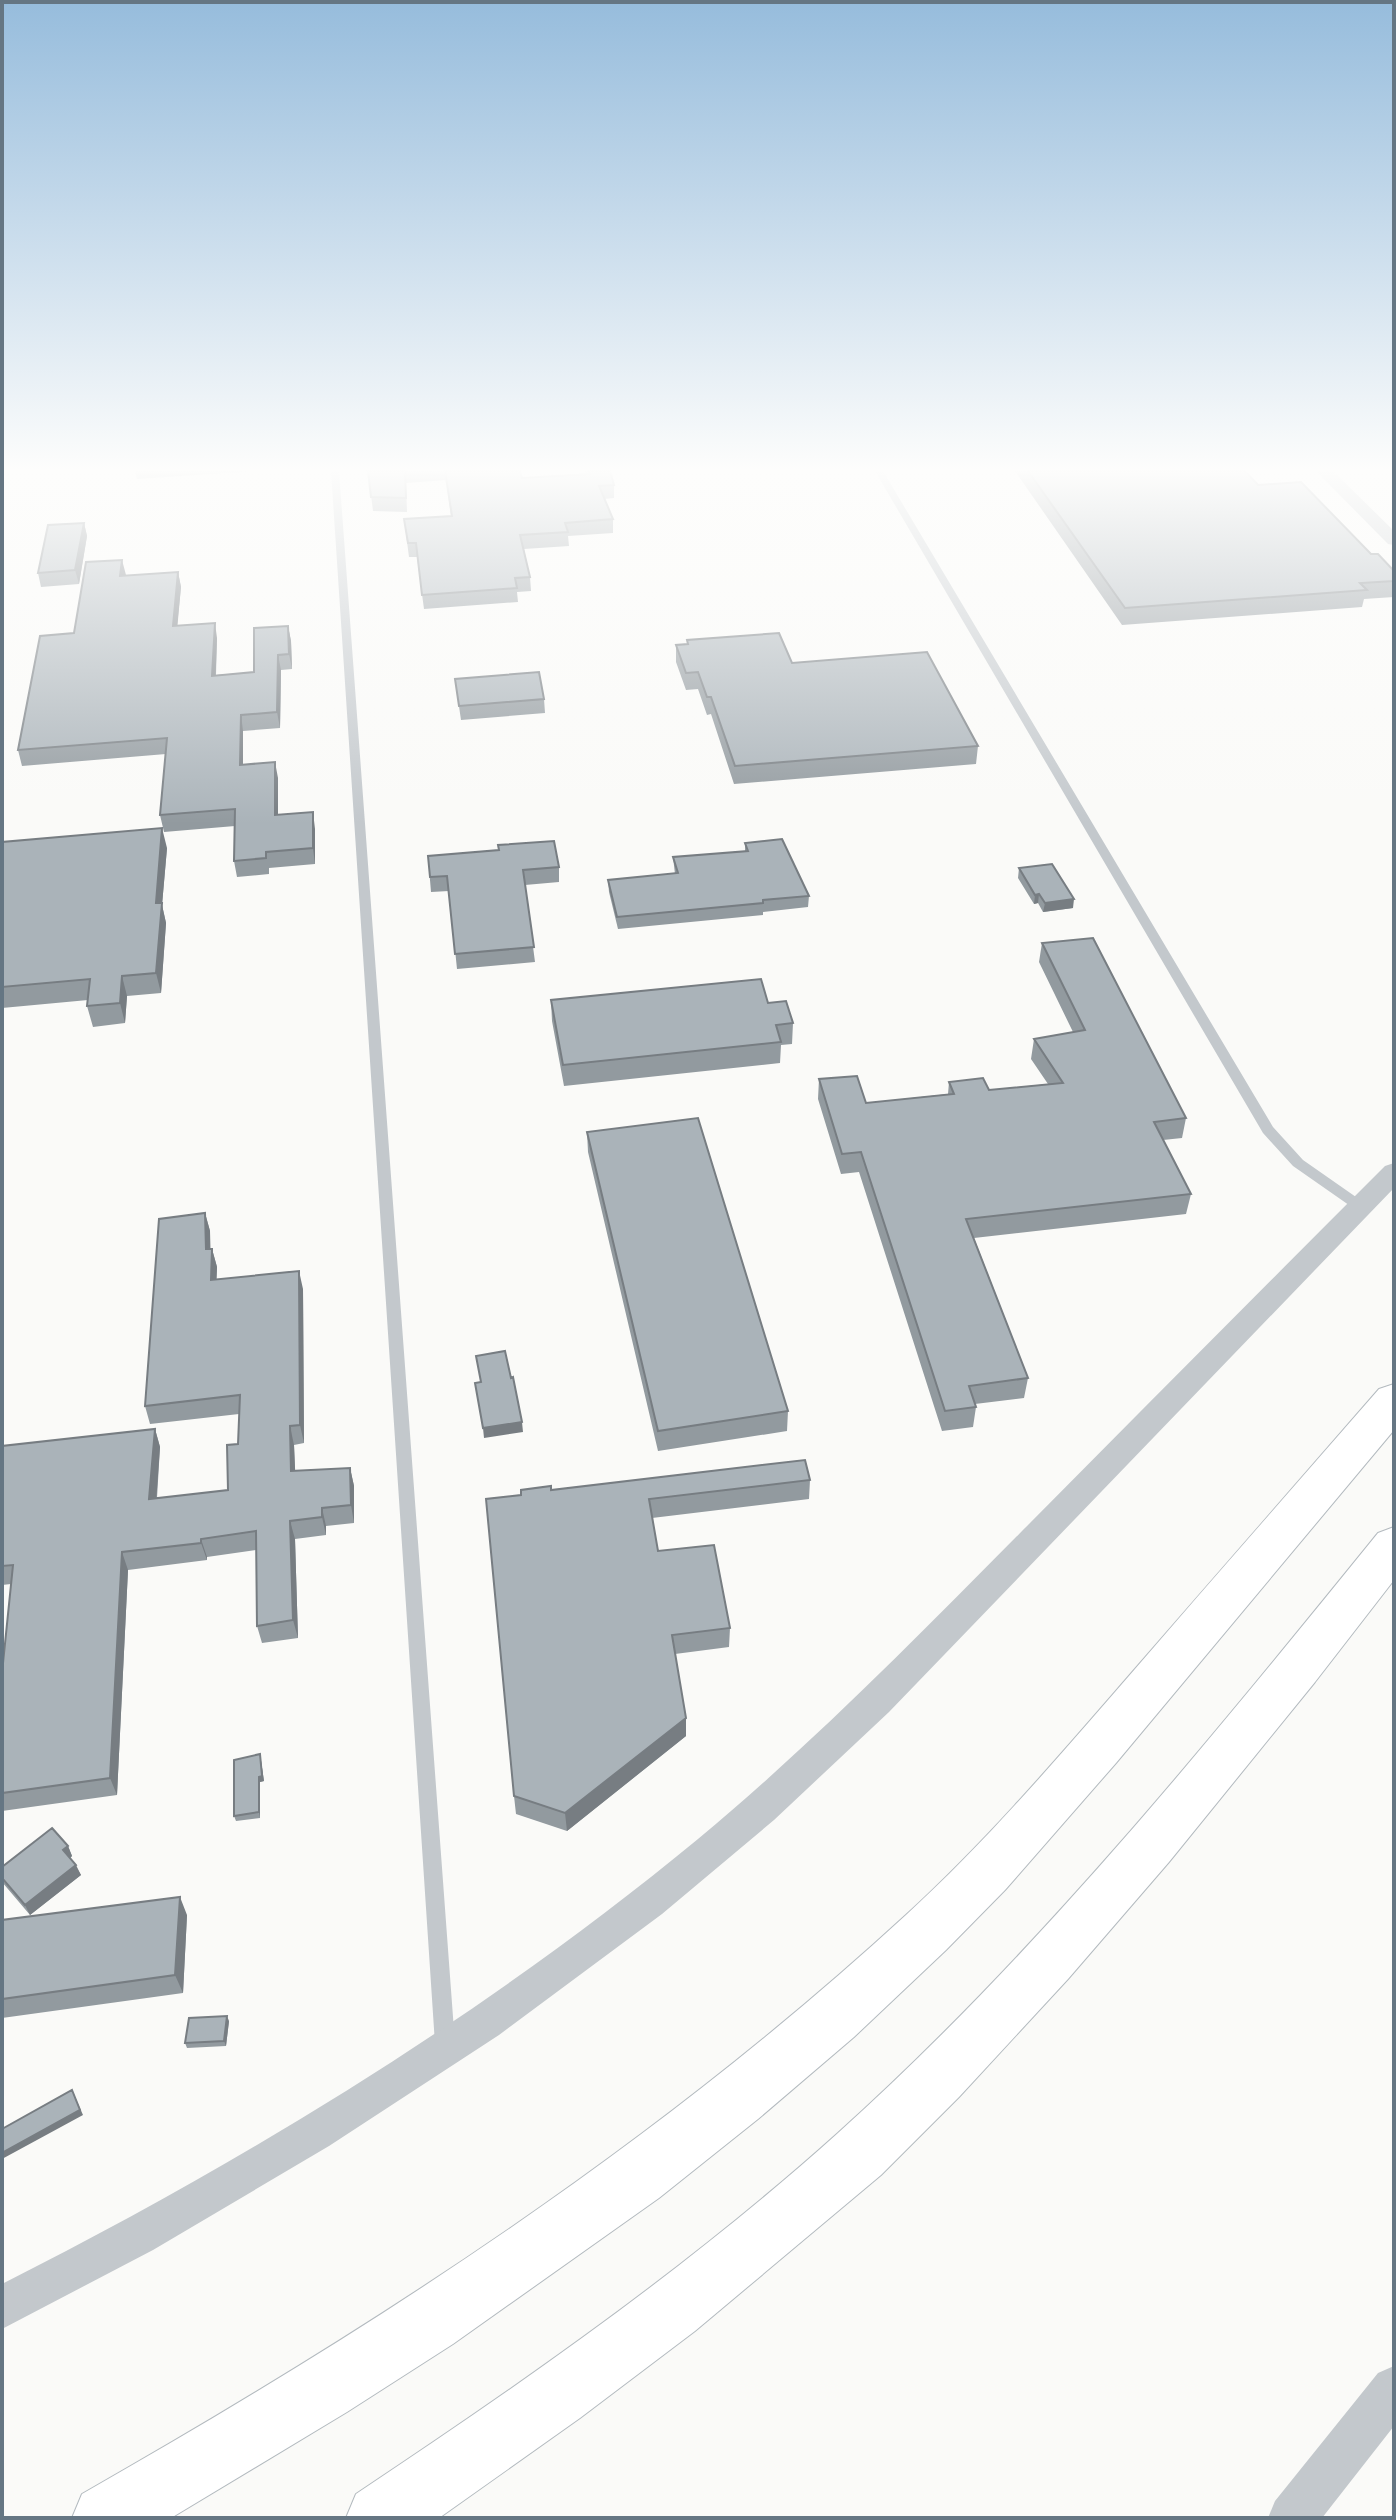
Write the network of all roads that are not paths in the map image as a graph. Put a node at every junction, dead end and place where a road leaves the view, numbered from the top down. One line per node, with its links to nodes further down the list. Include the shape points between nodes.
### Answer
1 (343, 589): 7 (lane)
2 (948, 589): 4 (lane, via 1268,1130 1298,1163)
3 (1394, 1172): 4 (street)
4 (1361, 1207): 7 (street, via 877,1701 788,1785 572,1960)
5 (1394, 1400): 10 (street, via 1007,1852 827,2023 666,2153 511,2266 237,2444)
6 (1394, 1546): 11 (street, via 1152,1846 978,2035 841,2170 681,2303 498,2440)
7 (446, 2048): 8 (street, via 258,2166 89,2264)
8 (2, 2307)
9 (1394, 2389): 12 (street)
10 (106, 2518)
11 (380, 2518)
12 (1292, 2518)

